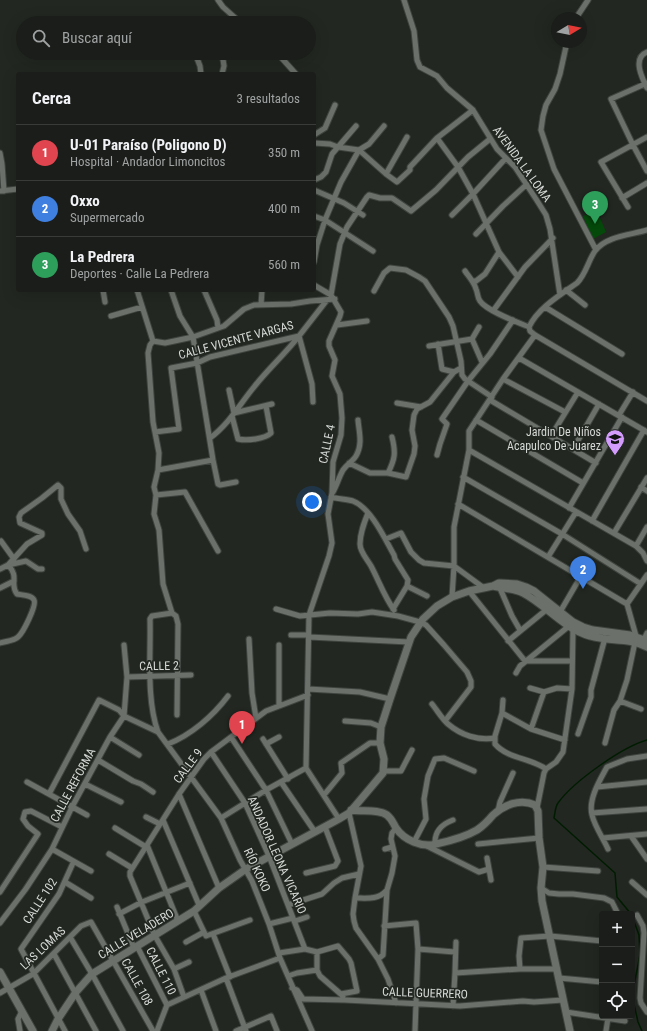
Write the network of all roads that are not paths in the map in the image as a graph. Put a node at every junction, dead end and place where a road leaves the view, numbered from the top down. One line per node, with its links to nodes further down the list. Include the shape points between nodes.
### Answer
1 (218, 0): 5 (street)
2 (404, 0): 16 (street, AVENIDA LA LOMA, via 414,30 420,67 437,76)
3 (588, 0): 4 (street)
4 (580, 12)
5 (233, 16)
6 (566, 48): 53 (street, via 555,89 546,105 541,130 554,169)
7 (647, 52): 14 (street, via 639,60)
8 (198, 60): 11 (street)
9 (223, 60): 12 (street)
10 (283, 60): 13 (street)
11 (201, 72)
12 (222, 72)
13 (294, 72)
14 (646, 85): 25 (street, via 611,99)
15 (335, 105): 19 (street, via 325,128)
16 (473, 110): 22 (street); 23 (street, AVENIDA LA LOMA)
17 (356, 126): 26 (street)
18 (384, 126): 27 (street, via 369,144)
19 (316, 134)
20 (407, 137): 32 (street)
21 (647, 137): 25 (street)
22 (437, 138): 30 (street); 32 (street, via 398,182)
23 (490, 139): 29 (street, AVENIDA LA LOMA); 30 (street, CALLE 4)
24 (316, 143): 26 (street)
25 (633, 145): 31 (street); 40 (street, via 601,162)
26 (338, 147): 27 (street); 33 (street, via 332,154 326,172)
27 (358, 150): 32 (street); 41 (street)
28 (0, 153): 37 (street)
29 (506, 158): 35 (street, AVENIDA LA LOMA); 39 (street)
30 (458, 167): 39 (street); 43 (street, CALLE 4, via 429,197 411,211 392,198 369,196)
31 (647, 171)
32 (386, 174)
33 (316, 179)
34 (647, 183): 40 (street)
35 (527, 184): 48 (street); 52 (street, AVENIDA LA LOMA, via 546,215)
36 (16, 189): 37 (street)
37 (2, 191)
38 (316, 191): 41 (street)
39 (474, 194): 45 (street); 48 (street)
40 (622, 198): 42 (street)
41 (333, 200): 43 (street, via 344,203); 47 (street)
42 (628, 208)
43 (356, 212): 44 (street); 50 (street, CALLE 4)
44 (363, 215)
45 (452, 215)
46 (316, 217): 47 (street)
47 (325, 220): 50 (street); 54 (street)
48 (487, 222): 51 (street); 56 (street)
49 (647, 230): 53 (street, via 616,238)
50 (344, 233): 55 (street); 69 (street, CALLE 4, via 340,244)
51 (476, 234)
52 (553, 238): 58 (street); 68 (street, AVENIDA LA LOMA)
53 (596, 250): 61 (street, via 581,279)
54 (316, 251)
55 (373, 251)
56 (499, 252): 58 (street); 59 (street, via 485,274)
57 (465, 271): 59 (street)
58 (518, 277): 76 (street)
59 (473, 281): 76 (street, via 479,301)
60 (316, 286): 69 (street)
61 (566, 290): 68 (street); 73 (street)
62 (374, 291): 89 (street, via 384,273 390,268 406,270 419,277 425,281 449,317)
63 (103, 292): 71 (street)
64 (138, 292): 74 (street)
65 (172, 292): 86 (street, via 180,316)
66 (205, 292): 83 (street)
67 (262, 292): 72 (street)
68 (560, 295): 75 (street)
69 (333, 297): 70 (street); 80 (street, CALLE 4, via 341,312)
70 (327, 300): 72 (street); 84 (street, CALLE VICENTE VARGAS)
71 (105, 302)
72 (261, 305): 83 (street, via 244,309)
73 (585, 305)
74 (142, 307): 77 (street); 88 (street)
75 (545, 307): 82 (street); 92 (street)
76 (493, 311): 78 (street)
77 (111, 316)
78 (513, 320): 82 (street); 94 (street)
79 (367, 321): 80 (street)
80 (337, 325): 136 (street, CALLE 4, via 329,346 335,360 332,376 340,394 342,435 333,462)
81 (479, 327): 87 (street)
82 (529, 327): 85 (street)
83 (218, 328): 86 (street)
84 (299, 336): 95 (street, CALLE VICENTE VARGAS); 105 (street, via 312,384); 112 (street)
85 (534, 336): 93 (street); 102 (street)
86 (193, 338): 88 (street, via 165,343); 95 (street)
87 (472, 339): 89 (street); 94 (street)
88 (152, 341): 117 (street, via 148,353)
89 (456, 342): 90 (street); 96 (street)
90 (438, 344): 91 (street); 97 (street, via 442,369)
91 (429, 346)
92 (622, 354)
93 (518, 358): 98 (street); 101 (street)
94 (482, 362): 99 (street)
95 (197, 363): 117 (street, CALLE VICENTE VARGAS, via 171,368 179,429); 120 (street)
96 (461, 368): 97 (street); 99 (street, via 462,375)
97 (454, 372): 110 (street, via 430,402)
98 (504, 379): 103 (street); 111 (street)
99 (468, 381): 103 (street); 123 (street, via 442,419 447,424)
100 (229, 390): 112 (street)
101 (578, 392): 108 (street); 111 (street)
102 (632, 392): 104 (street); 113 (street)
103 (491, 398): 115 (street); 118 (street)
104 (647, 401)
105 (313, 402)
106 (397, 403): 110 (street)
107 (272, 404): 109 (street)
108 (599, 404): 113 (street); 121 (street)
109 (266, 406): 112 (street); 112 (street, via 271,435 238,440)
110 (421, 407): 128 (street, via 414,415 412,430 415,446 408,473 406,477)
111 (565, 412): 118 (street)
112 (233, 414): 120 (street)
113 (620, 416): 116 (street); 126 (street)
114 (358, 420): 125 (street, via 361,436 356,457)
115 (476, 420): 122 (street, via 469,431); 132 (street)
116 (645, 431): 141 (street)
117 (156, 432): 127 (street)
118 (551, 436): 121 (street)
119 (392, 437): 128 (street, via 395,457)
120 (210, 438): 124 (street)
121 (573, 449): 126 (street)
122 (469, 450): 129 (street); 138 (street)
123 (437, 456)
124 (213, 460): 127 (street); 131 (street, via 219,485)
125 (349, 463): 128 (street, via 370,473); 136 (street, via 343,470)
126 (596, 463): 132 (street)
127 (158, 470): 135 (street, via 154,487)
128 (388, 473)
129 (463, 477): 137 (street); 143 (street)
130 (647, 478): 133 (street)
131 (236, 482)
132 (583, 483): 138 (street)
133 (641, 487): 134 (street); 144 (street)
134 (647, 491)
135 (156, 495): 149 (street, via 185,492); 173 (street, via 154,514 160,530 163,584)
136 (332, 495): 140 (street, via 354,502); 174 (street, CALLE 4, via 328,514 332,543)
137 (458, 504): 150 (street); 154 (street, via 454,527)
138 (570, 508): 139 (street)
139 (576, 512): 141 (street); 143 (street)
140 (368, 513): 145 (street); 170 (street, via 362,528 361,551)
141 (592, 521): 144 (street)
142 (647, 527): 147 (street)
143 (562, 534): 150 (street); 160 (street)
144 (614, 534): 147 (street)
145 (386, 539): 154 (street, via 401,533 411,552 419,560 424,563); 161 (street, via 408,580)
146 (1, 541): 151 (street)
147 (636, 546): 152 (street)
148 (86, 549): 151 (street, via 80,531 65,509 58,485 18,517 20,523 38,530 42,535 27,544)
149 (218, 551)
150 (548, 557): 158 (street)
151 (14, 558): 153 (street)
152 (647, 561)
153 (8, 565): 155 (street); 156 (street, via 26,562); 159 (street, via 13,570)
154 (454, 566): 164 (street); 167 (street)
155 (0, 569)
156 (42, 569)
157 (647, 575): 160 (street)
158 (581, 576): 168 (street); 172 (street)
159 (14, 581): 163 (street); 187 (street, via 14,592 31,597 35,604 19,636)
160 (641, 584): 168 (street)
161 (407, 586): 166 (street); 170 (street)
162 (497, 586): 164 (main road); 171 (main road, via 522,592); 172 (main road, via 510,582 526,587); 178 (street)
163 (0, 588)
164 (484, 588): 165 (main road)
165 (469, 591): 167 (main road); 185 (street)
166 (427, 596)
167 (452, 597): 176 (main road, via 437,606)
168 (627, 604): 184 (street)
169 (276, 609): 174 (street, via 300,616)
170 (393, 609): 175 (street)
171 (546, 610): 177 (main road); 178 (street)
172 (560, 612): 184 (main road, via 583,627)
173 (172, 613): 195 (street, via 151,616); 196 (street, via 176,616 178,624)
174 (309, 615): 175 (street, via 372,612); 180 (street, CALLE 4)
175 (398, 616): 176 (street)
176 (421, 621): 186 (main road); 215 (street, via 467,672 472,684)
177 (571, 627): 181 (main road, via 590,636); 191 (street); 192 (street)
178 (520, 630): 185 (street)
179 (291, 635): 180 (street)
180 (309, 636): 186 (street); 198 (street, CALLE 4)
181 (605, 638): 184 (main road); 219 (street, via 591,697)
182 (646, 638): 184 (main road)
183 (249, 639): 213 (street)
184 (635, 639): 190 (main road); 206 (street)
185 (508, 641): 191 (street)
186 (409, 642): 204 (main road)
187 (0, 643)
188 (124, 645): 197 (street, CALLE REFORMA)
189 (280, 645): 208 (street)
190 (647, 647)
191 (525, 661): 192 (street); 193 (street)
192 (572, 661): 200 (street)
193 (516, 673)
194 (191, 675): 196 (street, CALLE 2)
195 (151, 676): 196 (street, CALLE 2); 197 (street, CALLE 2); 218 (street, via 152,712)
196 (178, 676): 211 (street)
197 (127, 677): 212 (street, CALLE REFORMA)
198 (308, 688): 202 (street, CALLE 4); 204 (street, via 360,692)
199 (530, 688): 201 (street)
200 (572, 689): 201 (street, via 557,688); 224 (street)
201 (544, 692): 217 (street)
202 (308, 695): 208 (street, CALLE 9); 233 (street, CALLE 4)
203 (228, 696): 227 (street, via 211,716)
204 (390, 699): 216 (main road)
205 (503, 700): 210 (street)
206 (620, 701): 209 (street); 226 (street, via 614,710)
207 (432, 704): 215 (street)
208 (279, 706): 213 (street, CALLE 9)
209 (640, 709)
210 (502, 713): 217 (street); 223 (street)
211 (177, 715)
212 (124, 716): 218 (street); 220 (street, CALLE REFORMA); 247 (street, via 119,710 102,701 97,702)
213 (256, 718): 221 (street, CALLE 9)
214 (345, 721): 216 (street, via 371,722)
215 (445, 721): 223 (street, via 461,733 476,739)
216 (381, 727): 225 (main road)
217 (531, 729): 224 (street)
218 (158, 732): 227 (street, RÍO KOKO)
219 (578, 734)
220 (110, 737): 230 (street); 232 (street, CALLE REFORMA)
221 (231, 737): 229 (street, CALLE 9); 245 (street)
222 (279, 737): 239 (street, via 265,742)
223 (495, 738): 234 (street, via 495,744 505,752)
224 (565, 740): 234 (street, via 560,757)
225 (380, 743): 235 (main road); 249 (street, via 370,743 341,763 342,773)
226 (605, 743)
227 (168, 744): 238 (street, RÍO KOKO)
228 (412, 750): 235 (street, via 401,771)
229 (211, 752): 238 (street, CALLE 9); 251 (street, ANDADOR LEONA VICARIO)
230 (138, 755)
231 (647, 756): 244 (street, via 627,759 607,767)
232 (98, 760): 243 (street, CALLE REFORMA); 246 (street)
233 (306, 768): 239 (street); 249 (street)
234 (546, 769): 253 (street)
235 (384, 771): 255 (main road, CALLE VELADERO)
236 (474, 771): 273 (street, via 444,758 435,759 428,776 424,799 426,819)
237 (513, 773): 256 (street)
238 (192, 777): 248 (street, CALLE 9); 260 (street, RÍO KOKO)
239 (288, 779): 241 (street)
240 (27, 782): 247 (street)
241 (281, 782): 245 (street); 268 (street)
242 (647, 782): 244 (street)
243 (85, 784): 250 (street); 252 (street, CALLE REFORMA)
244 (597, 787): 257 (street, via 591,805)
245 (266, 790): 251 (street); 274 (street)
246 (152, 792)
247 (49, 794): 252 (street)
248 (179, 794): 263 (street, CALLE 9); 299 (street)
249 (324, 795): 261 (street)
250 (121, 802)
251 (245, 803): 260 (street); 283 (street, ANDADOR LEONA VICARIO)
252 (72, 807): 258 (street); 264 (street, CALLE REFORMA)
253 (537, 808): 256 (main road, via 530,802 520,802); 271 (main road)
254 (647, 809): 257 (street)
255 (350, 811): 261 (main road, CALLE VELADERO); 267 (main road, via 381,812 393,821); 294 (street, via 361,866)
256 (498, 811): 276 (main road, via 478,830)
257 (592, 814): 272 (street)
258 (87, 815)
259 (146, 817): 263 (street)
260 (221, 818): 288 (street, RÍO KOKO)
261 (339, 819): 265 (main road, CALLE VELADERO)
262 (453, 820): 276 (street, via 440,828)
263 (162, 822): 277 (street, CALLE 9); 298 (street)
264 (62, 827): 279 (street, CALLE REFORMA); 302 (street, via 32,811 25,812 23,819 38,834)
265 (325, 827): 268 (main road, CALLE VELADERO); 293 (street, via 337,864)
266 (115, 828): 277 (street)
267 (396, 828): 273 (main road); 278 (street, via 390,839)
268 (315, 832): 274 (main road, CALLE VELADERO)
269 (647, 834): 270 (street)
270 (631, 836): 272 (street); 285 (street)
271 (539, 838): 275 (street); 287 (main road)
272 (603, 838): 280 (street)
273 (414, 842): 276 (main road)
274 (292, 844): 283 (main road, CALLE VELADERO)
275 (478, 844)
276 (431, 845): 289 (street, via 479,872)
277 (146, 846): 290 (street, CALLE 9); 303 (street)
278 (392, 847): 281 (street); 301 (street, via 396,856)
279 (52, 849): 286 (street); 319 (street, CALLE REFORMA)
280 (608, 849)
281 (385, 850)
282 (109, 854): 290 (street)
283 (269, 856): 288 (main road, CALLE VELADERO); 308 (street, ANDADOR LEONA VICARIO)
284 (487, 858): 289 (street)
285 (647, 859)
286 (73, 862): 291 (street); 296 (street, CALLE 102)
287 (543, 867): 292 (street); 300 (main road)
288 (246, 869): 299 (main road, CALLE VELADERO); 320 (street, RÍO KOKO)
289 (489, 869): 295 (street)
290 (131, 870): 307 (street, via 130,876)
291 (91, 871)
292 (598, 871)
293 (306, 873)
294 (360, 874): 306 (street); 308 (street, via 342,878 322,894)
295 (491, 880)
296 (65, 882): 305 (street); 346 (street, CALLE 102, via 21,949)
297 (632, 882): 304 (street)
298 (190, 883): 303 (street); 310 (street)
299 (219, 888): 310 (main road, CALLE VELADERO)
300 (541, 888): 311 (street, via 554,894 604,898 612,902); 325 (main road)
301 (387, 890): 306 (street, via 375,897); 321 (street)
302 (0, 892)
303 (166, 892): 307 (street); 317 (street)
304 (647, 895)
305 (91, 898)
306 (355, 898): 337 (street, via 353,914 356,928)
307 (142, 902): 312 (street); 324 (street)
308 (288, 905): 315 (street, ANDADOR LEONA VICARIO)
309 (117, 907): 312 (street, CALLE 110)
310 (196, 908): 317 (main road, CALLE VELADERO); 322 (street)
311 (616, 911)
312 (119, 914): 330 (street, CALLE 110)
313 (637, 915): 367 (street, via 644,933 640,998)
314 (306, 917): 315 (street)
315 (294, 919): 320 (street); 331 (street, ANDADOR LEONA VICARIO)
316 (250, 920): 323 (street)
317 (178, 921): 324 (main road, CALLE VELADERO)
318 (91, 922): 326 (street, LAS LOMAS, via 80,926); 338 (street, CALLE 108)
319 (0, 923)
320 (269, 924): 336 (street, RÍO KOKO)
321 (384, 926): 332 (street, via 416,923); 337 (street, via 383,955)
322 (205, 934): 323 (street); 328 (street)
323 (213, 934): 349 (street)
324 (154, 936): 330 (main road, CALLE VELADERO); 340 (street)
325 (550, 936): 327 (street); 341 (street, via 521,938); 342 (main road)
326 (70, 937): 335 (street, LAS LOMAS); 347 (street)
327 (599, 941)
328 (186, 942)
329 (456, 942): 334 (street)
330 (135, 947): 338 (main road, CALLE VELADERO); 363 (street, CALLE 110)
331 (305, 949): 333 (street); 336 (street)
332 (418, 949): 334 (street); 362 (street)
333 (316, 952): 343 (street); 357 (street, via 338,946 349,959 357,990)
334 (455, 952): 345 (street)
335 (54, 954): 346 (street, LAS LOMAS); 355 (street)
336 (280, 956): 348 (street, RÍO KOKO); 349 (street)
337 (378, 959): 361 (street)
338 (113, 960): 347 (main road, CALLE VELADERO); 380 (street, CALLE 108)
339 (189, 962): 340 (street)
340 (174, 969): 358 (street)
341 (520, 969): 342 (street); 345 (street)
342 (556, 969): 350 (main road)
343 (317, 970): 348 (street); 357 (street, via 320,976)
344 (0, 972): 352 (main road)
345 (456, 973): 364 (street)
346 (34, 974): 352 (street, LAS LOMAS); 369 (street)
347 (92, 974): 355 (main road, CALLE VELADERO); 379 (street)
348 (288, 976): 353 (street, RÍO KOKO)
349 (228, 978): 354 (street); 373 (street)
350 (559, 978): 351 (street); 360 (main road)
351 (599, 982)
352 (8, 988): 356 (street, LAS LOMAS); 365 (main road)
353 (292, 988): 359 (street, CALLE GUERRERO, via 297,990 303,999); 385 (street, RÍO KOKO)
354 (201, 990): 358 (street); 382 (street)
355 (76, 992): 369 (main road, CALLE VELADERO); 378 (street)
356 (0, 993)
357 (341, 994): 359 (street)
358 (184, 997): 363 (street)
359 (345, 1000): 361 (street, CALLE GUERRERO)
360 (563, 1000): 364 (street, CALLE GUERRERO); 366 (main road)
361 (396, 1003): 362 (street, CALLE GUERRERO)
362 (415, 1004): 364 (street, CALLE GUERRERO); 386 (street)
363 (167, 1005): 381 (street)
364 (453, 1006)
365 (22, 1011): 374 (street, via 18,1019); 375 (main road)
366 (566, 1012): 368 (street); 387 (main road)
367 (647, 1012)
368 (599, 1017)
369 (58, 1018): 376 (main road, CALLE VELADERO); 377 (street)
370 (608, 1019): 388 (street)
371 (616, 1019): 372 (street)
372 (625, 1020)
373 (245, 1029): 383 (street); 384 (street, via 271,1016)
374 (20, 1031)
375 (33, 1031)
376 (52, 1031)
377 (65, 1031)
378 (96, 1031)
379 (123, 1031)
380 (153, 1031)
381 (157, 1031)
382 (216, 1031)
383 (236, 1031)
384 (277, 1031)
385 (312, 1031)
386 (415, 1031)
387 (570, 1031)
388 (606, 1031)

